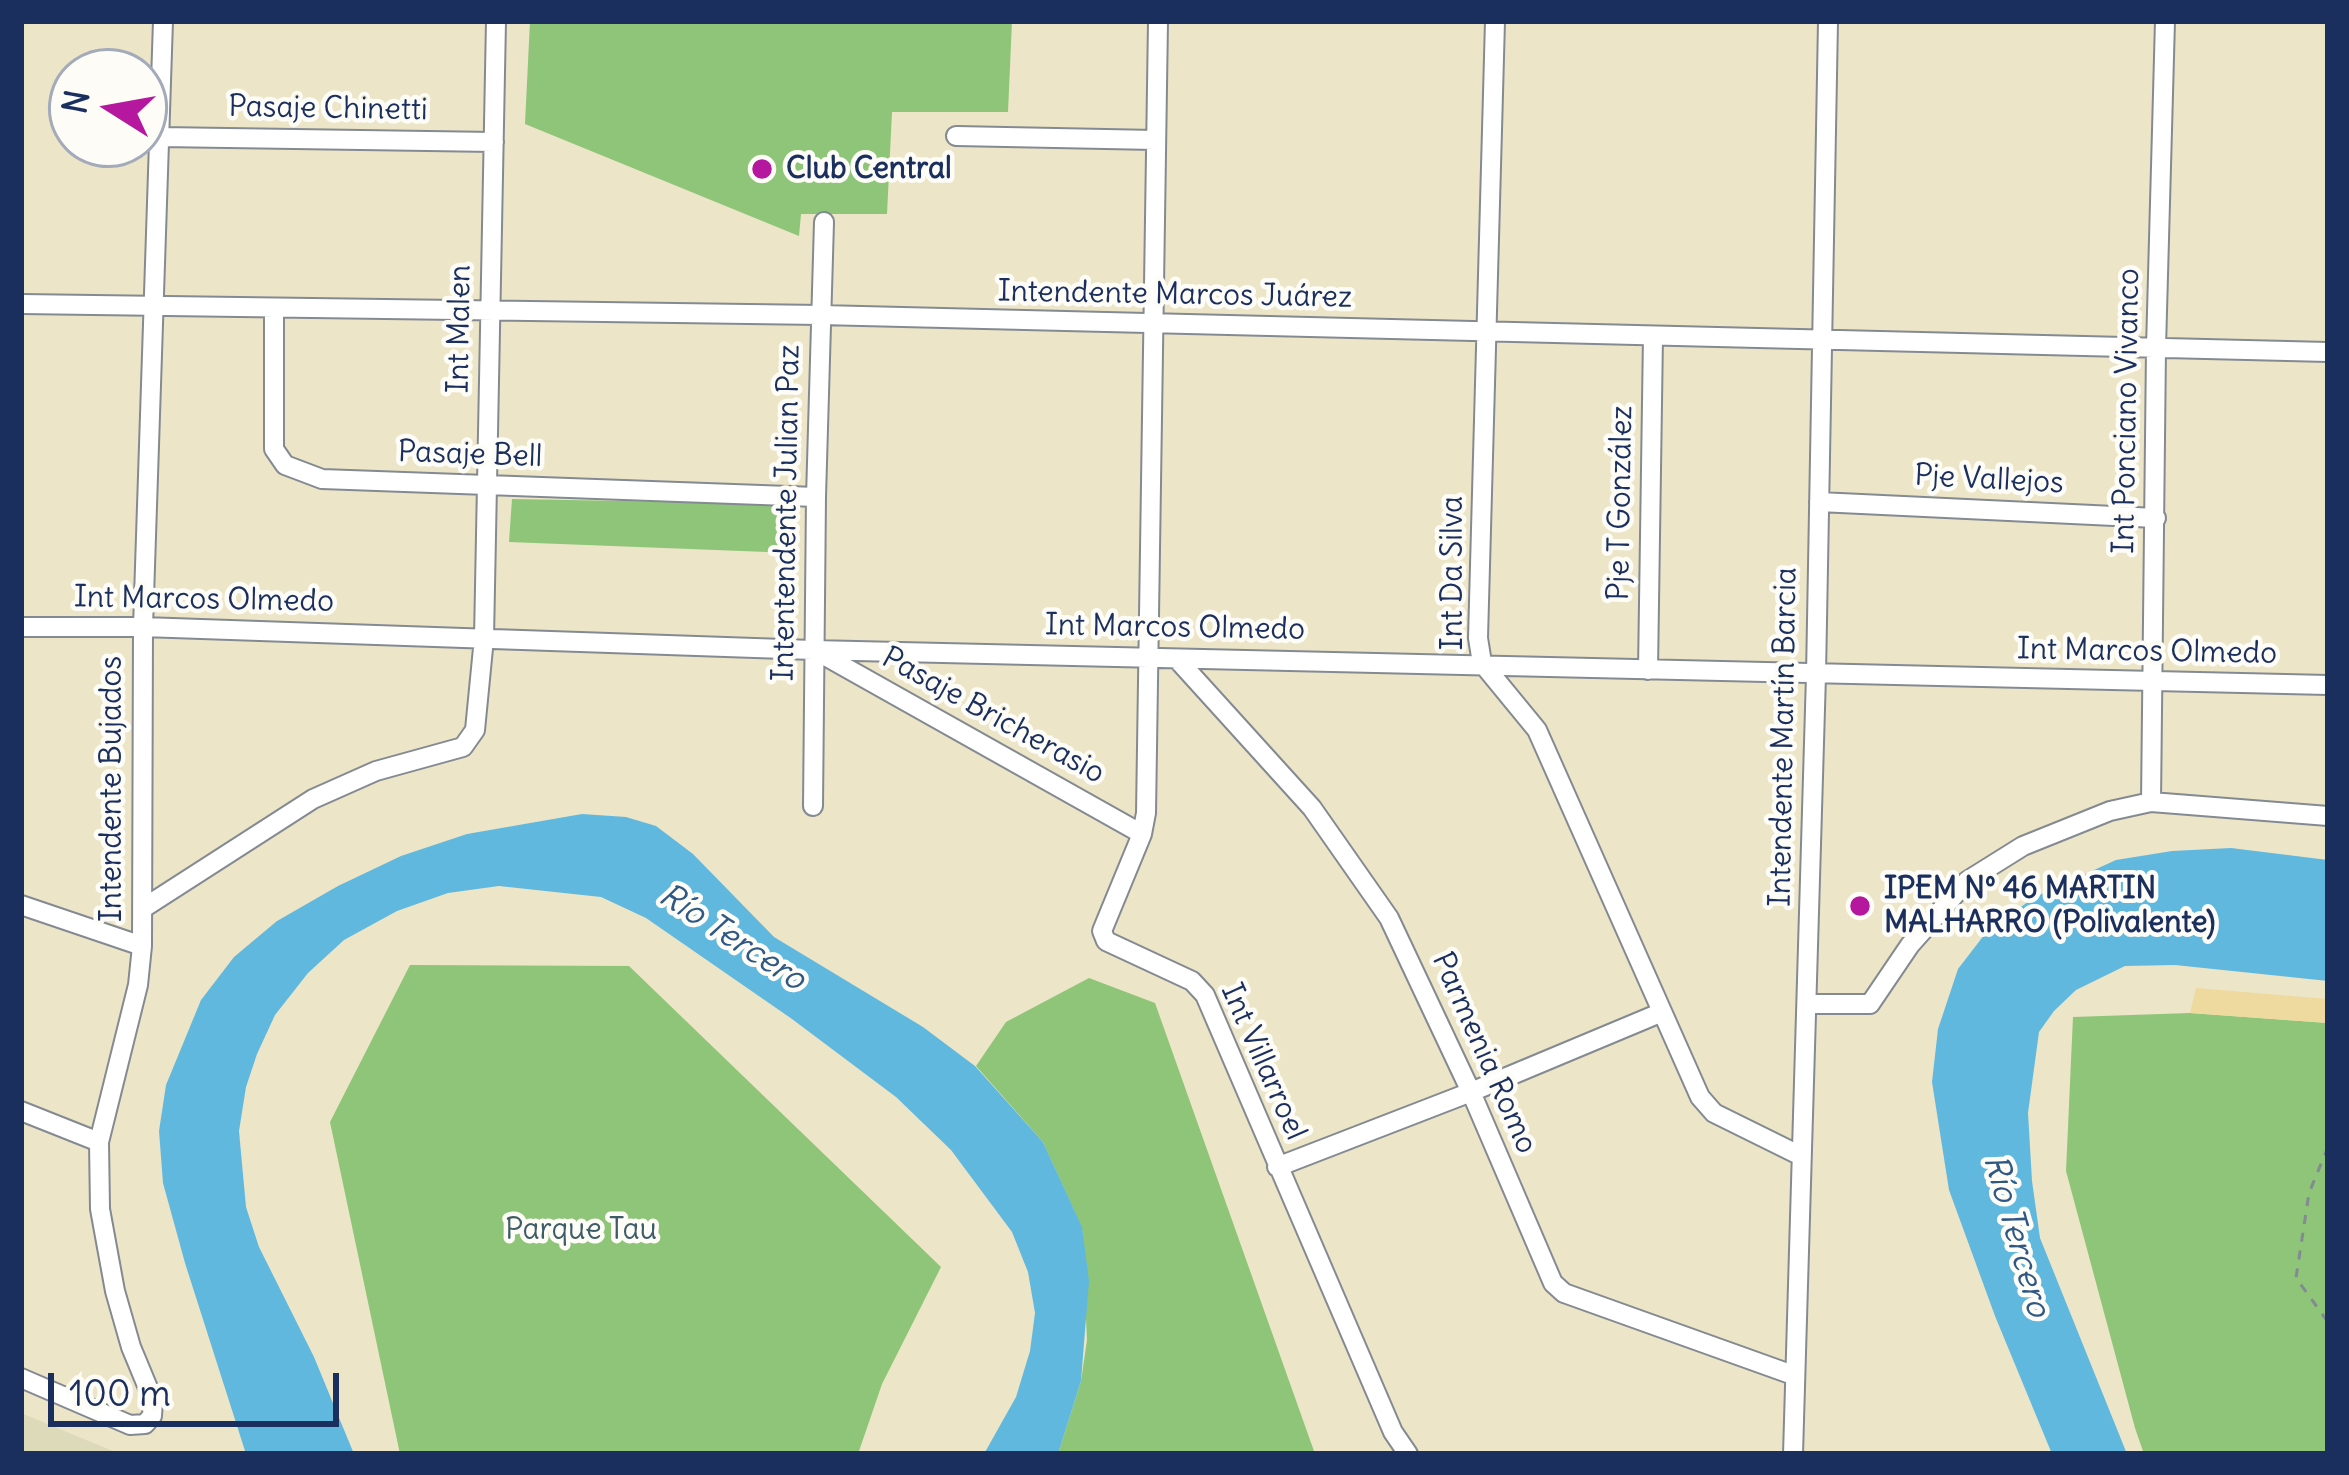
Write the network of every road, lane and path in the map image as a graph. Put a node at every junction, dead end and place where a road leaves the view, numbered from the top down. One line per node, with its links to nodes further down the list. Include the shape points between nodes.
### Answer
1 (496, 21): 9 (street, Int Malen)
2 (1158, 21): 8 (street, Int Villarroel)
3 (1495, 21): 18 (street, Int Da Silva)
4 (1828, 21): 20 (street, Intendente Martín Barcia)
5 (2165, 21): 21 (street, Int Ponciano Vivanco)
6 (956, 136): 8 (street)
7 (168, 137): 9 (street, Pasaje Chinetti)
8 (1154, 140): 17 (street, Int Villarroel)
9 (494, 142): 15 (street, Int Malen)
10 (160, 168): 13 (street, Intendente Bujados)
11 (824, 222): 16 (street, Intentendente Julian Paz)
12 (21, 304): 13 (street, Intendente Marcos Juárez)
13 (155, 305): 14 (street, Intendente Marcos Juárez); 28 (street, Intendente Bujados)
14 (274, 308): 15 (street, Intendente Marcos Juárez); 23 (street, Pasaje Bell, via 274,449 285,465 338,481)
15 (490, 310): 16 (street, Intendente Marcos Juárez); 23 (street, Int Malen)
16 (821, 315): 17 (street, Intendente Marcos Juárez); 24 (street, Intentendente Julian Paz)
17 (1152, 326): 18 (street, Intendente Marcos Juárez); 31 (street, Int Villarroel)
18 (1487, 332): 19 (street, Intendente Marcos Juárez); 33 (street, Int Da Silva)
19 (1653, 336): 20 (street, Intendente Marcos Juárez); 34 (street, Pje T González)
20 (1824, 339): 21 (street, Intendente Marcos Juárez); 25 (street, Intendente Martín Barcia)
21 (2156, 348): 22 (street, Intendente Marcos Juárez); 26 (street, Int Ponciano Vivanco)
22 (2328, 352)
23 (486, 485): 24 (street, Pasaje Bell); 29 (street, Int Malen)
24 (816, 497): 30 (street, Intentendente Julian Paz)
25 (1819, 502): 26 (street, Pje Vallejos); 35 (street, Intendente Martín Barcia)
26 (2156, 518): 36 (street, Int Ponciano Vivanco)
27 (21, 627): 28 (street, Int Marcos Olmedo)
28 (143, 627): 29 (street, Int Marcos Olmedo); 43 (street, Intendente Bujados)
29 (484, 638): 30 (street, Int Marcos Olmedo); 43 (street, Int Malen, via 475,730 463,747 343,784)
30 (813, 650): 31 (street, Int Marcos Olmedo); 39 (street, Intentendente Julian Paz); 41 (street, Pasaje Bricherasio)
31 (1148, 658): 32 (street, Int Marcos Olmedo); 41 (street, Int Villarroel)
32 (1177, 659): 33 (street, Int Marcos Olmedo); 47 (street, Parmenia Romo, via 1312,808 1389,918)
33 (1482, 663): 34 (street, Int Marcos Olmedo); 46 (street, Int Da Silva, via 1537,730)
34 (1648, 670): 35 (street, Int Marcos Olmedo)
35 (1816, 676): 36 (street, Int Marcos Olmedo); 45 (street, Intendente Martín Barcia)
36 (2153, 682): 37 (street, Int Marcos Olmedo); 38 (street, Int Ponciano Vivanco)
37 (2328, 685)
38 (2151, 802): 40 (street); 45 (street, via 2023,846 1967,881 1870,1004)
39 (813, 806)
40 (2328, 816)
41 (1142, 834): 52 (street, Int Villarroel, via 1102,931 1106,941 1192,981 1204,995)
42 (21, 905): 44 (street)
43 (142, 908): 44 (street, Intendente Bujados)
44 (142, 946): 49 (street, Intendente Bujados)
45 (1807, 1004): 51 (street, Intendente Martín Barcia)
46 (1660, 1012): 47 (street); 51 (street, Int Da Silva, via 1714,1113)
47 (1471, 1092): 52 (street); 54 (street, Parmenia Romo, via 1545,1269 1564,1292)
48 (22, 1114): 49 (street)
49 (99, 1142): 55 (street, Intendente Bujados, via 100,1209 115,1291 152,1416 130,1424)
50 (2328, 1147): 53 (path, via 2309,1193 2296,1278)
51 (1801, 1156): 54 (street, Intendente Martín Barcia)
52 (1277, 1167): 56 (street, Int Villarroel)
53 (2328, 1322)
54 (1793, 1375): 57 (street, Intendente Martín Barcia)
55 (21, 1378)
56 (1408, 1454)
57 (1793, 1454)

